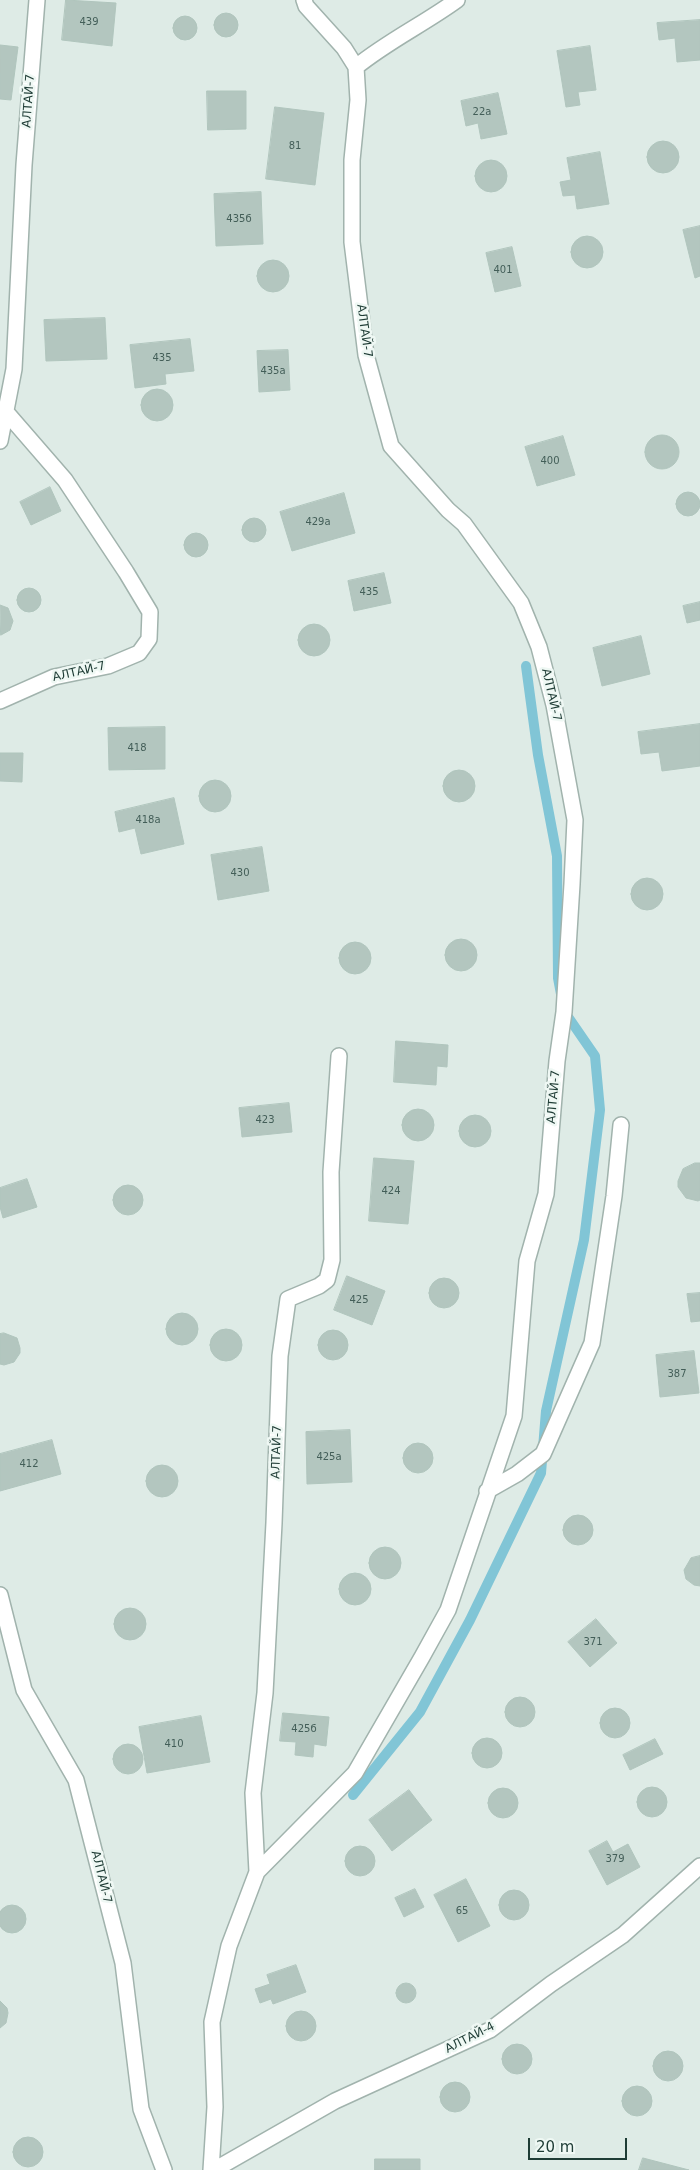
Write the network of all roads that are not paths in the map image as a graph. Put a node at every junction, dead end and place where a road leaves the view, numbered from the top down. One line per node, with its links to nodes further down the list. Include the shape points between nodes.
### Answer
1 (37, 0): 5 (street, АЛТАЙ-7, via 24,165 14,369)
2 (304, 0): 4 (street)
3 (457, 0): 4 (street)
4 (356, 67): 10 (street, АЛТАЙ-7, via 358,100 352,160 352,242 366,355 391,446 464,524 521,603 539,647 554,705 575,820 564,1012 546,1194 527,1261 514,1416)
5 (6, 412): 6 (street, АЛТАЙ-7); 7 (street, АЛТАЙ-7, via 65,480 150,612 149,639 139,653 108,666 54,677)
6 (0, 441)
7 (0, 701)
8 (339, 1056): 13 (street, АЛТАЙ-7, via 331,1172 332,1260 327,1280 288,1299 280,1356 265,1693 253,1793)
9 (621, 1125): 10 (street, via 592,1343 543,1454)
10 (488, 1490): 13 (street, АЛТАЙ-7, via 448,1610 355,1772)
11 (0, 1595): 14 (street, АЛТАЙ-7, via 24,1690 76,1780 124,1963 141,2109)
12 (700, 1866): 15 (street, АЛТАЙ-4, via 623,1935 490,2030 335,2101)
13 (257, 1872): 15 (street, АЛТАЙ-7, via 230,1946 212,2022 215,2107)
14 (164, 2170)
15 (212, 2170)

